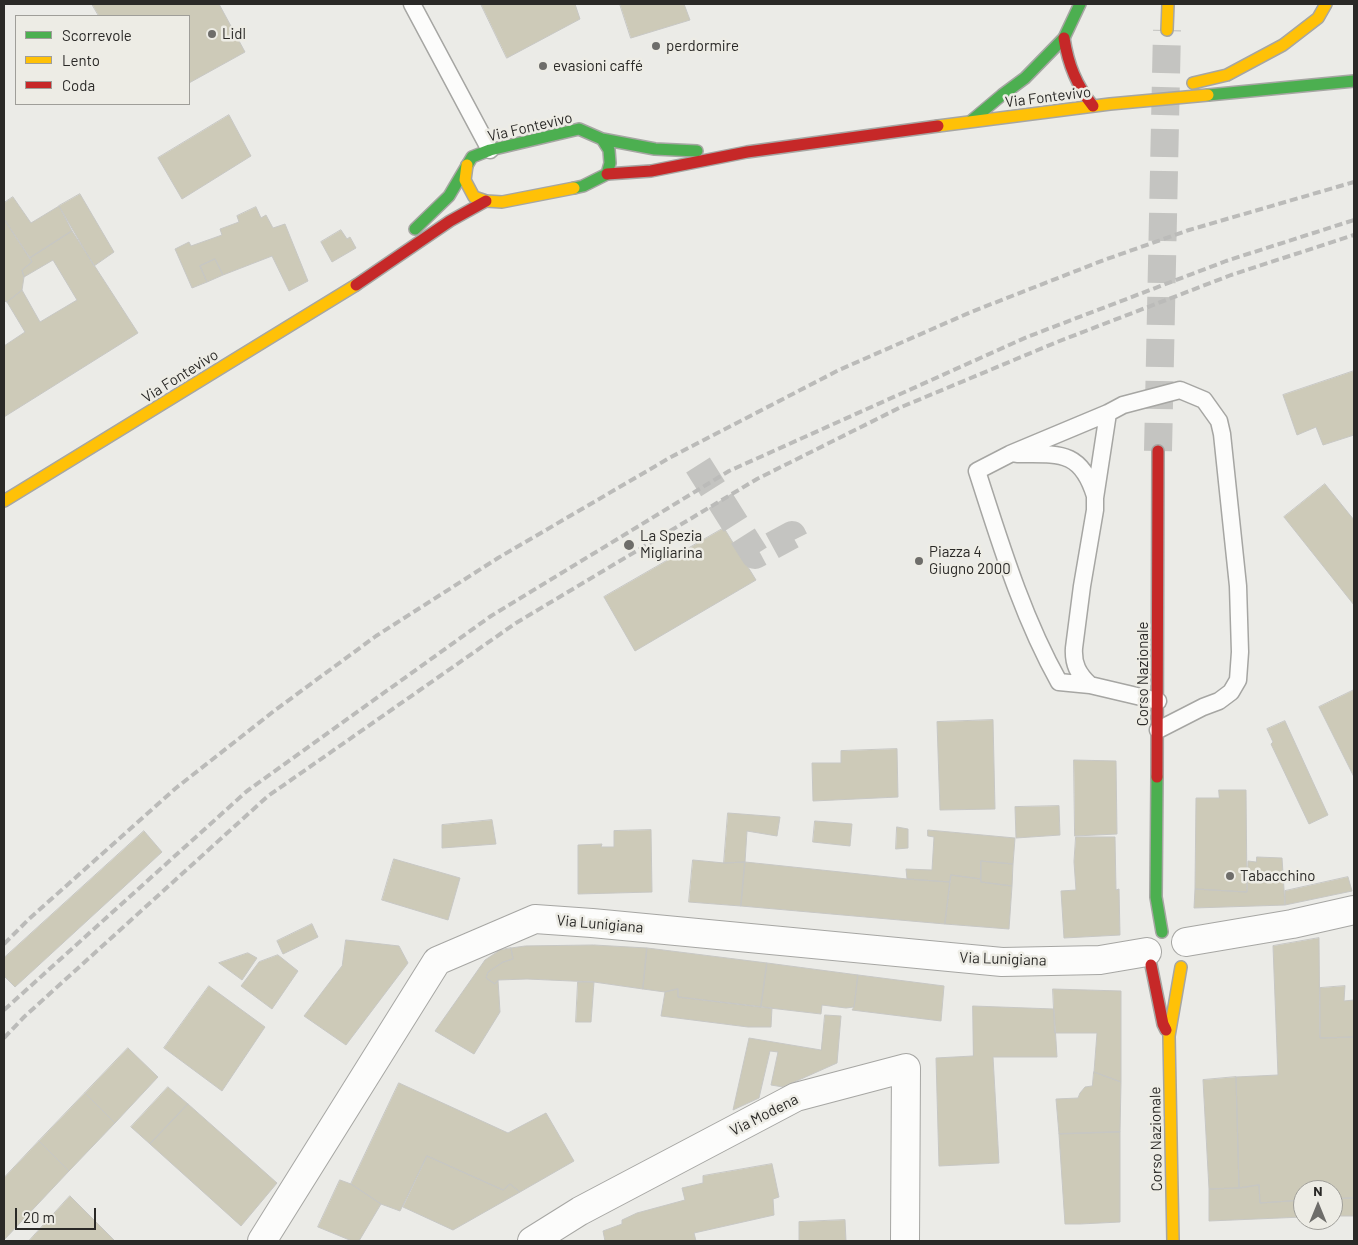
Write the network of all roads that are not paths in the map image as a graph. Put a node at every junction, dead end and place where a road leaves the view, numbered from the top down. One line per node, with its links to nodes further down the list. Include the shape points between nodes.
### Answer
1 (412, 4): 12 (lane)
2 (1080, 4): 6 (street)
3 (1168, 4): 5 (street)
4 (1326, 4): 8 (street, via 1318,18 1283,45 1227,75)
5 (1167, 30)
6 (1064, 38): 9 (street, via 1070,68 1082,94); 10 (street, via 1025,78)
7 (1354, 81): 8 (street, Via Fontevivo)
8 (1110, 104): 9 (street, Via Fontevivo)
9 (1093, 106): 10 (street, Via Fontevivo)
10 (971, 121): 13 (street, Via Fontevivo)
11 (602, 139): 12 (street, Via Fontevivo, via 579,129); 13 (street, Via Fontevivo, via 655,149); 15 (street, via 609,150)
12 (490, 150): 14 (street, Via Fontevivo, via 472,157)
13 (747, 152): 15 (street, Via Fontevivo, via 651,170)
14 (467, 165): 16 (street, via 465,180 474,197); 17 (street, Via Fontevivo, via 449,196 402,240)
15 (607, 174): 16 (street, Via Fontevivo, via 583,186 502,202)
16 (486, 201): 17 (street, Via Fontevivo, via 450,221)
17 (371, 276): 22 (street, Via Fontevivo)
18 (1108, 413): 20 (lane); 21 (lane); 25 (lane, via 1123,405 1180,390 1204,400 1219,421 1222,434 1238,586 1238,680 1220,701)
19 (1158, 451): 24 (street, Corso Nazionale)
20 (1010, 454): 21 (lane, via 1055,454 1071,458 1088,477); 23 (lane, via 977,471 1006,560 1019,597 1058,682)
21 (1095, 498): 23 (lane, via 1074,653 1076,668)
22 (4, 501)
23 (1090, 685): 24 (lane)
24 (1158, 702): 25 (street, Corso Nazionale)
25 (1158, 730): 27 (street, Corso Nazionale, via 1156,897)
26 (1354, 910): 27 (street)
27 (1166, 952): 28 (street, Corso Nazionale); 28 (street, Corso Nazionale, via 1163,1024); 29 (street, Via Lunigiana, via 1100,960 1002,962 535,919 437,961)
28 (1169, 1036): 32 (street, Corso Nazionale)
29 (262, 1241)
30 (532, 1241): 31 (street, Via Modena, via 580,1211 796,1097 906,1068)
31 (905, 1241)
32 (1173, 1241)

